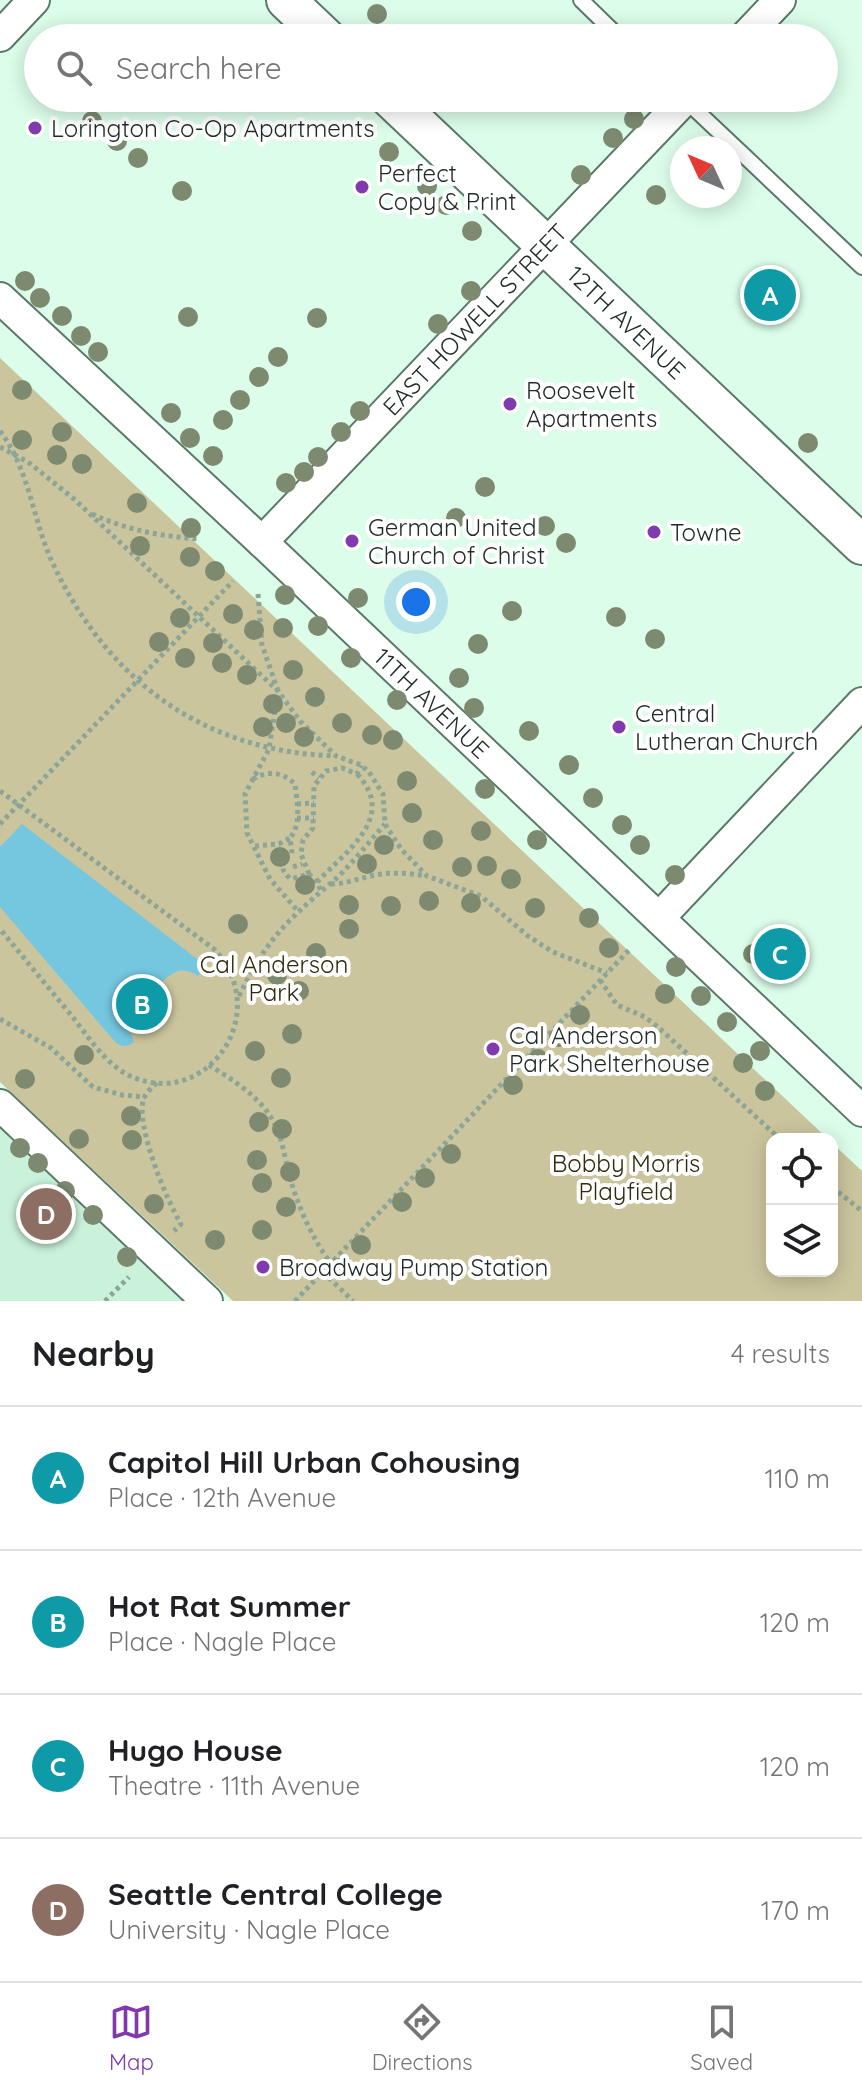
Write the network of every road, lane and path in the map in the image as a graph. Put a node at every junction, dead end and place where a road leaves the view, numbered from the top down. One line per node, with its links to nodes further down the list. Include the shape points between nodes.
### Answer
1 (34, 0): 8 (street)
2 (286, 0): 5 (street)
3 (581, 0): 6 (lane)
4 (780, 0): 7 (street)
5 (311, 24)
6 (606, 24)
7 (757, 24)
8 (0, 36)
9 (405, 112): 12 (street, 12TH AVENUE)
10 (673, 112): 12 (street, EAST HOWELL STREET)
11 (699, 112): 13 (lane)
12 (547, 246): 20 (street, EAST HOWELL STREET); 21 (street, 12TH AVENUE)
13 (862, 267)
14 (0, 298): 20 (street, 11TH AVENUE)
15 (0, 431): 17 (path)
16 (0, 447): 17 (path)
17 (13, 453): 18 (path); 25 (path, via 54,566 96,637)
18 (88, 512): 19 (path, via 142,532); 24 (path)
19 (198, 539)
20 (262, 542): 53 (street, 11TH AVENUE)
21 (862, 545)
22 (233, 581): 24 (path)
23 (258, 594): 26 (path, via 262,645)
24 (199, 616): 25 (path); 26 (path)
25 (137, 681): 28 (path, via 187,717); 38 (path)
26 (278, 691): 28 (path); 29 (path)
27 (862, 703): 53 (street)
28 (269, 749): 29 (path); 34 (path)
29 (336, 756): 30 (path)
30 (361, 765): 32 (path); 42 (path, via 379,783)
31 (312, 772): 33 (path)
32 (357, 774): 33 (path, via 337,768); 49 (path, via 374,802 372,819)
33 (319, 778): 36 (path)
34 (249, 782): 37 (path, via 266,773 287,777 295,784); 44 (path, via 247,833)
35 (0, 791): 38 (path)
36 (314, 803): 37 (path); 40 (path)
37 (297, 804): 39 (path)
38 (18, 805): 41 (path); 58 (path, via 214,949 231,970)
39 (297, 818): 40 (path); 43 (path)
40 (314, 818): 45 (path, via 303,840)
41 (0, 824)
42 (385, 824): 48 (path); 50 (path)
43 (290, 838): 44 (path); 47 (path, via 292,854 285,857 284,874 291,879)
44 (254, 846): 52 (path, via 270,879)
45 (302, 864): 46 (path); 47 (path)
46 (293, 867)
47 (309, 874): 49 (path)
48 (427, 876): 50 (path, via 380,874); 56 (path, via 481,896 553,952)
49 (317, 882): 51 (path)
50 (331, 884): 51 (path)
51 (321, 891): 52 (path)
52 (297, 910): 58 (path, via 262,953)
53 (659, 918): 64 (street, 11TH AVENUE)
54 (0, 929): 61 (path, via 106,1058 134,1078)
55 (631, 948): 56 (path)
56 (607, 973): 57 (path)
57 (600, 980): 65 (path, via 617,1005 658,1027); 69 (path)
58 (239, 997): 60 (path, via 230,1041)
59 (0, 1019): 62 (path, via 51,1048 93,1087)
60 (209, 1065): 61 (path, via 184,1079); 69 (path, via 270,1116 312,1232)
61 (157, 1083): 62 (path)
62 (145, 1097): 68 (path, via 142,1112 150,1149)
63 (0, 1105): 73 (street)
64 (862, 1111)
65 (773, 1133)
66 (838, 1192): 67 (path)
67 (862, 1211)
68 (181, 1224)
69 (331, 1263): 70 (path)
70 (323, 1272): 74 (path); 75 (path)
71 (129, 1277): 72 (path)
72 (105, 1301)
73 (207, 1301)
74 (295, 1301)
75 (353, 1301)

